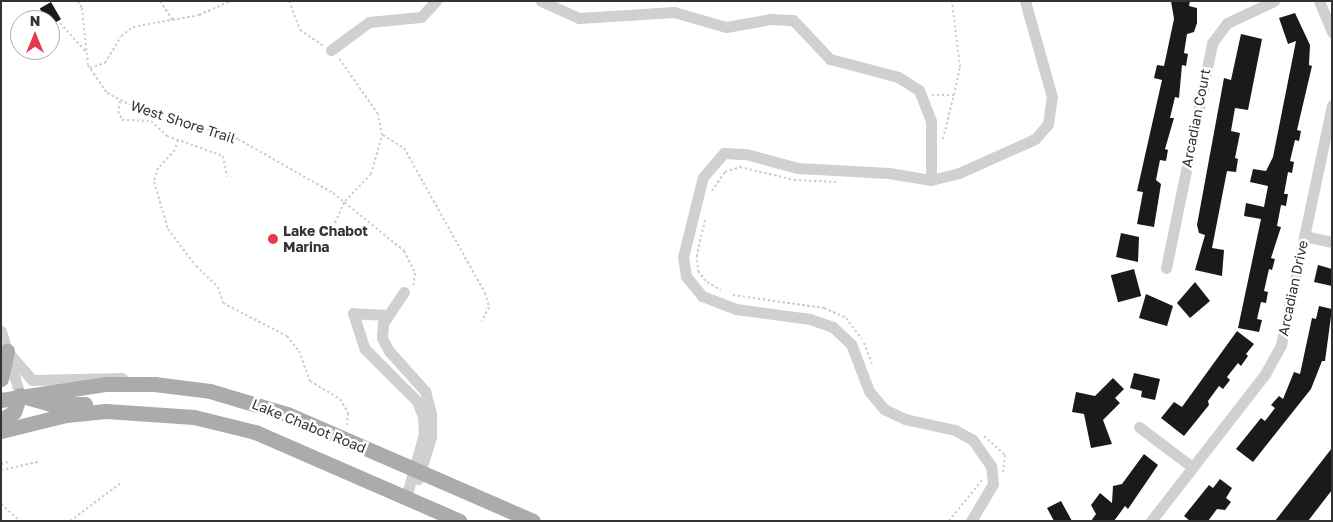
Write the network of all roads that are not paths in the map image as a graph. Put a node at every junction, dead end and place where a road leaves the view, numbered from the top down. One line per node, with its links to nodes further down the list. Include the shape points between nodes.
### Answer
1 (436, 1): 7 (street, via 421,17 369,22)
2 (541, 1): 9 (street, via 579,18 674,12 726,28 786,18 800,24 816,48 830,59 898,77 922,95 930,121)
3 (1025, 1): 9 (street, via 1051,88 1053,106 1048,124 1025,146 959,173)
4 (1274, 1): 12 (street, Arcadian Court, via 1228,23 1212,43)
5 (1319, 1): 6 (street)
6 (1332, 32)
7 (331, 50)
8 (1332, 105): 10 (street, Arcadian Drive)
9 (930, 180): 32 (street, via 889,173 798,168 746,154 724,154 703,177 682,256 686,276 702,296 736,309 810,319 833,327 851,344 869,391 884,409 905,419 955,430 972,440 991,466 993,484)
10 (1304, 236): 11 (street); 27 (street, Arcadian Drive, via 1281,345 1265,374)
11 (1332, 242)
12 (1166, 268)
13 (408, 291): 14 (street)
14 (388, 315): 17 (street, via 382,338); 18 (street, via 353,313 365,349)
15 (1, 331): 16 (street)
16 (7, 351): 19 (main road); 20 (street, via 23,373 41,382 100,376); 21 (street)
17 (389, 351): 18 (street); 28 (street, via 425,390 429,406 431,438)
18 (378, 359): 28 (street, via 417,401 423,417 424,434)
19 (1, 379)
20 (154, 384): 21 (main road, Lake Chabot Road, via 81,386); 28 (main road, Lake Chabot Road, via 210,391 260,404)
21 (20, 395): 22 (main road, Lake Chabot Road); 23 (main road, via 50,404 98,403); 24 (main road, via 14,412)
22 (1, 400)
23 (124, 411): 26 (main road, Lake Chabot Road, via 50,418); 29 (main road, Lake Chabot Road, via 194,417 255,432)
24 (1, 420)
25 (1139, 427): 27 (street)
26 (1, 431)
27 (1191, 466): 33 (street, Arcadian Drive)
28 (418, 471): 29 (street); 31 (main road, Lake Chabot Road)
29 (406, 497): 30 (main road, Lake Chabot Road)
30 (460, 521)
31 (533, 521)
32 (971, 521)
33 (1151, 521)

